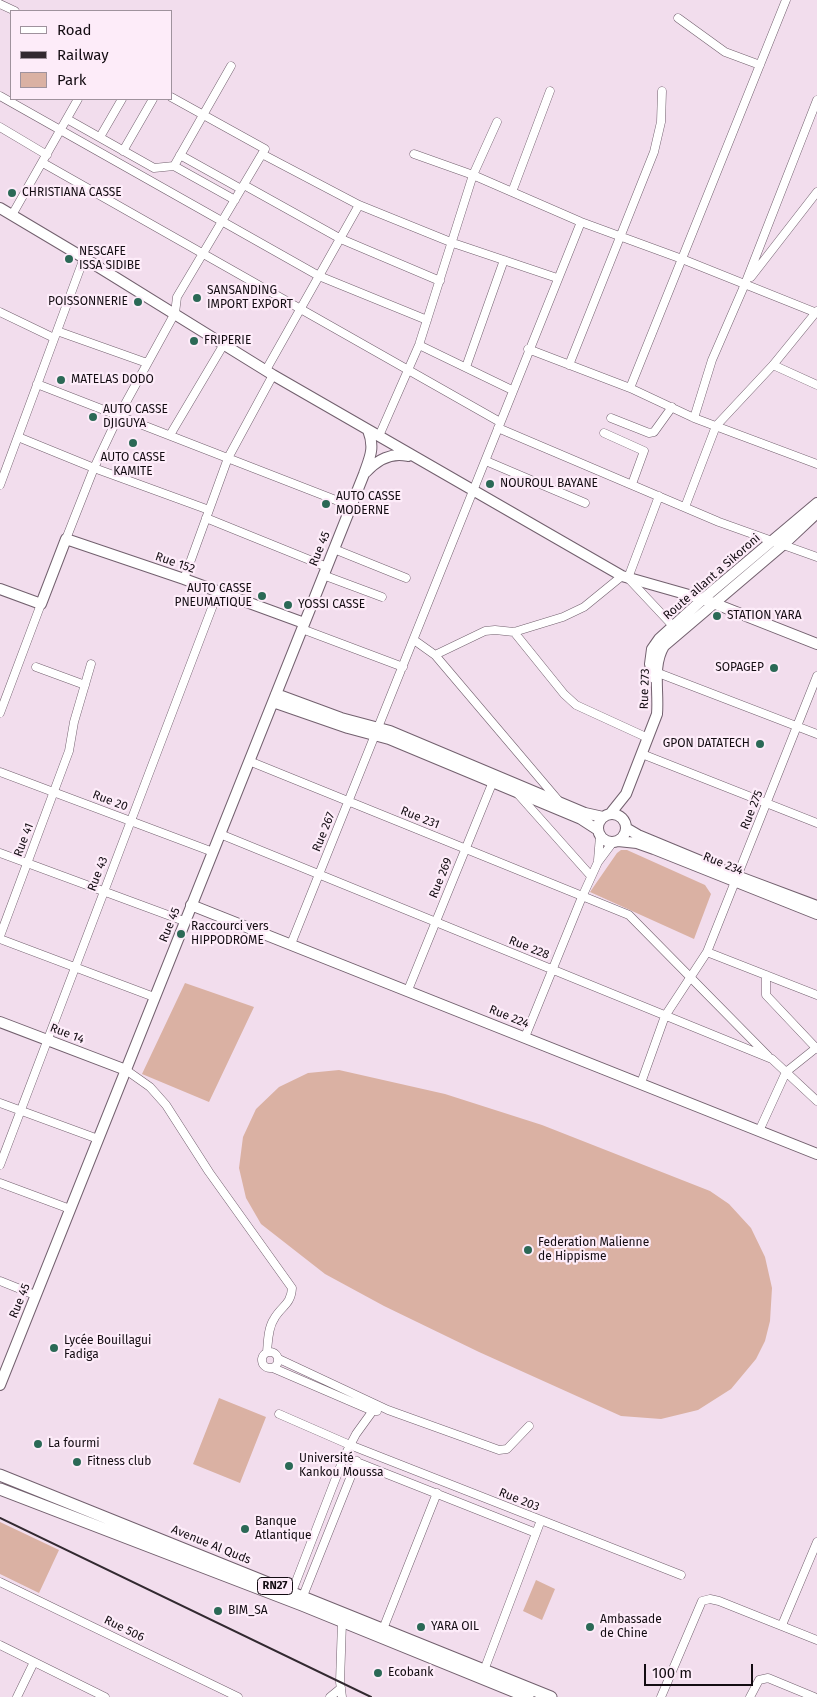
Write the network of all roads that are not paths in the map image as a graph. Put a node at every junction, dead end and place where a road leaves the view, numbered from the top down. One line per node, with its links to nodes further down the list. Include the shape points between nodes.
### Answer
1 (786, 0): 5 (street)
2 (0, 4): 3 (street)
3 (13, 10)
4 (678, 18): 5 (street, via 725,52)
5 (760, 65): 43 (street)
6 (231, 66): 15 (street)
7 (550, 91): 30 (street)
8 (662, 91): 38 (street, via 661,122 654,152)
9 (0, 96): 19 (street)
10 (172, 99): 15 (street)
11 (77, 100): 16 (street)
12 (121, 100): 20 (street)
13 (152, 100): 21 (street)
14 (817, 100): 48 (street)
15 (203, 115): 22 (street, via 265,149); 25 (street)
16 (67, 119): 19 (street); 20 (street)
17 (497, 122): 28 (street)
18 (0, 128): 24 (street)
19 (61, 130): 24 (street); 36 (street)
20 (100, 137): 21 (street)
21 (124, 150): 27 (street, via 154,168)
22 (262, 154): 29 (street); 33 (street)
23 (414, 154): 28 (street)
24 (47, 155): 26 (street)
25 (180, 155): 27 (street); 29 (street)
26 (43, 163): 35 (street); 41 (street)
27 (174, 166): 32 (street)
28 (473, 175): 30 (street); 40 (street)
29 (242, 187): 32 (street); 39 (street)
30 (512, 192): 37 (street)
31 (817, 192): 48 (street)
32 (235, 200): 36 (street)
33 (360, 205): 39 (street); 40 (street)
34 (0, 208): 35 (street)
35 (12, 215): 42 (street)
36 (223, 222): 41 (street); 45 (street)
37 (581, 222): 38 (street); 46 (street, Rue 267)
38 (620, 237): 43 (street); 59 (street)
39 (341, 239): 45 (street); 47 (street)
40 (453, 242): 44 (street); 47 (street)
41 (203, 254): 49 (street); 52 (street, via 177,297)
42 (84, 258): 52 (street); 54 (street)
43 (682, 259): 48 (street); 66 (street)
44 (504, 260): 46 (street); 61 (street)
45 (319, 276): 49 (street); 53 (street)
46 (557, 278): 57 (street, Rue 267)
47 (440, 281): 53 (street)
48 (745, 284): 51 (street); 71 (street, via 712,360)
49 (300, 309): 62 (street); 63 (street)
50 (0, 312): 54 (street)
51 (816, 312): 60 (street)
52 (175, 313): 55 (street); 58 (street)
53 (427, 320): 56 (street)
54 (56, 335): 58 (street); 64 (street)
55 (224, 344): 63 (street); 76 (street)
56 (419, 345): 61 (street); 62 (street)
57 (528, 349): 59 (street); 67 (street, Rue 267)
58 (147, 363): 69 (street)
59 (569, 365): 66 (street)
60 (773, 365): 65 (street); 73 (street)
61 (466, 367): 67 (street)
62 (407, 370): 72 (street); 77 (street)
63 (269, 372): 74 (street); 80 (street)
64 (37, 384): 69 (street); 78 (street)
65 (817, 385)
66 (630, 388): 68 (street)
67 (512, 390): 72 (street, Rue 267)
68 (672, 407): 70 (street, via 654,432 649,433); 71 (street)
69 (119, 415): 76 (street); 83 (street)
70 (611, 418)
71 (694, 418): 73 (street)
72 (499, 425): 81 (street, Rue 267); 86 (street)
73 (716, 426): 82 (street); 92 (street)
74 (368, 430): 77 (street); 84 (street, Rue 45, via 372,449)
75 (604, 433): 86 (street, via 644,450)
76 (170, 435): 80 (street)
77 (379, 436): 79 (street)
78 (18, 437): 83 (street); 85 (street)
79 (413, 457): 84 (street, via 401,454 388,456); 87 (street)
80 (228, 458): 91 (street); 94 (street)
81 (486, 460): 87 (street, Rue 267); 89 (street)
82 (817, 464)
83 (94, 468): 94 (street); 95 (street)
84 (364, 474): 91 (street, Rue 45)
85 (0, 484)
86 (632, 484): 88 (street)
87 (474, 490): 101 (street); 114 (street, Rue 267)
88 (659, 496): 92 (street); 101 (street)
89 (585, 502)
90 (817, 502): 96 (street, Route allant a Sikoroni)
91 (351, 506): 98 (street, Rue 45)
92 (685, 507): 96 (street)
93 (817, 513): 97 (street, Rue 273)
94 (208, 514): 100 (street); 103 (street)
95 (66, 539): 103 (street, Rue 152); 109 (street)
96 (772, 541): 97 (street); 108 (street, Route allant a Sikoroni)
97 (784, 544): 99 (street); 110 (street, Rue 273)
98 (334, 549): 100 (street, Rue 45); 102 (street)
99 (817, 557)
100 (325, 571): 107 (street); 111 (street, Rue 45)
101 (625, 577): 108 (street); 112 (street); 113 (street, via 584,607)
102 (406, 578)
103 (184, 580): 106 (street, Rue 152)
104 (0, 583): 109 (street)
105 (0, 589): 109 (street)
106 (218, 592): 111 (street, Rue 152); 141 (street, Rue 43)
107 (382, 597)
108 (703, 599): 110 (street); 112 (street, Route allant a Sikoroni)
109 (43, 602): 125 (street)
110 (713, 603): 115 (street); 120 (street, Rue 273, via 664,646 658,655)
111 (303, 626): 119 (street); 124 (street, Rue 45)
112 (673, 626): 120 (street, Route allant a Sikoroni, via 652,649 650,664)
113 (514, 632): 116 (street, via 484,631); 129 (street, via 564,694 576,704)
114 (414, 640): 116 (street); 119 (street, Rue 267)
115 (817, 644)
116 (435, 655): 138 (street)
117 (91, 664): 123 (street, Rue 41)
118 (36, 667): 123 (street)
119 (403, 667): 127 (street, Rue 267)
120 (655, 671): 122 (street, Route allant a Sikoroni); 126 (street)
121 (817, 676): 126 (street, Rue 275)
122 (656, 684): 129 (street, Rue 273, via 657,714)
123 (86, 685): 135 (street, Rue 41, via 69,751)
124 (274, 698): 127 (street, via 348,728); 131 (street, Rue 45)
125 (0, 713)
126 (797, 726): 128 (street); 139 (street, Rue 275)
127 (377, 731): 133 (street, via 389,739); 137 (street, Rue 267)
128 (817, 734)
129 (648, 738): 130 (street, Rue 273)
130 (642, 754): 136 (street, Rue 273); 139 (street)
131 (249, 761): 137 (street, Rue 231); 145 (street, Rue 45)
132 (0, 772): 135 (street, Rue 20)
133 (494, 778): 134 (street); 138 (street); 147 (street, Rue 269)
134 (516, 791): 144 (street, via 582,819); 153 (street)
135 (54, 792): 141 (street, Rue 20); 151 (street, Rue 41)
136 (626, 794): 140 (street, Rue 273); 143 (street, Rue 273)
137 (348, 801): 147 (street, Rue 231); 152 (street, Rue 267)
138 (559, 802): 140 (street, via 585,813)
139 (766, 803): 142 (street); 154 (street, Rue 275)
140 (606, 816): 143 (street, via 616,815); 144 (street, via 599,823)
141 (131, 821): 148 (street, Rue 20); 155 (street, Rue 43)
142 (817, 823)
143 (625, 825): 146 (street, via 624,836); 154 (street, Rue 234)
144 (599, 833): 146 (street, via 607,842); 150 (street)
145 (220, 834): 148 (street, Rue 45); 152 (street, Rue 228)
146 (616, 842): 150 (street); 154 (street, Rue 234, via 637,843)
147 (465, 849): 156 (street, Rue 231); 161 (street, Rue 269)
148 (213, 852): 157 (street, Rue 45)
149 (0, 853): 151 (street)
150 (598, 862): 153 (street)
151 (27, 863): 155 (street); 162 (street, Rue 41)
152 (319, 874): 161 (street, Rue 228); 163 (street, Rue 267)
153 (591, 876): 156 (street)
154 (736, 879): 158 (street, Rue 234); 159 (street, Rue 234); 164 (street, Rue 275)
155 (104, 892): 160 (street); 165 (street, Rue 43)
156 (582, 897): 166 (street); 168 (street, Rue 231, via 629,916)
157 (191, 905): 160 (street, Rue 45); 163 (street, Rue 224)
158 (817, 906)
159 (817, 914)
160 (184, 921): 171 (street, Rue 45)
161 (436, 922): 166 (street, Rue 228); 169 (street, Rue 269)
162 (0, 938): 165 (street)
163 (291, 944): 169 (street, Rue 224)
164 (707, 952): 167 (street); 168 (street, Rue 275)
165 (75, 967): 171 (street); 175 (street, Rue 43)
166 (552, 970): 172 (street, Rue 228); 174 (street)
167 (766, 975): 170 (street); 176 (street, via 766,995)
168 (690, 977): 172 (street); 177 (street, Rue 231)
169 (408, 990): 174 (street, Rue 224)
170 (817, 995)
171 (154, 997): 178 (street, Rue 45)
172 (665, 1016): 177 (street, Rue 228); 180 (street)
173 (0, 1022): 175 (street, Rue 14)
174 (525, 1037): 180 (street, Rue 224)
175 (47, 1040): 178 (street, Rue 14); 183 (street, Rue 43)
176 (817, 1049): 179 (street)
177 (772, 1059): 179 (street, Rue 228)
178 (126, 1070): 185 (street, Rue 45); 192 (street, via 150,1087 166,1105 209,1172 292,1288 291,1297 274,1319)
179 (786, 1072): 181 (street, Rue 228); 184 (street)
180 (641, 1083): 184 (street, Rue 224)
181 (817, 1101)
182 (0, 1103): 183 (street)
183 (21, 1110): 185 (street); 187 (street, Rue 43)
184 (759, 1131): 186 (street, Rue 224)
185 (98, 1139): 189 (street, Rue 45)
186 (817, 1154)
187 (0, 1165)
188 (0, 1183): 189 (street)
189 (70, 1209): 191 (street, Rue 45)
190 (0, 1281): 191 (street)
191 (36, 1295): 194 (street, Rue 45)
192 (267, 1352): 193 (street, via 275,1352); 195 (street, via 262,1360 266,1367)
193 (279, 1359): 195 (street); 197 (street)
194 (4, 1365): 196 (street, Rue 45)
195 (273, 1368): 197 (street)
196 (0, 1385)
197 (375, 1408): 199 (street, via 499,1450 507,1449); 200 (street)
198 (279, 1414): 200 (street, Rue 203)
199 (529, 1426)
200 (350, 1444): 201 (street); 206 (street, Rue 203)
201 (344, 1456): 202 (street); 211 (street)
202 (357, 1461): 205 (street); 211 (street)
203 (0, 1475): 211 (main road, Avenue Al Quds / RN27)
204 (0, 1489): 211 (main road, Avenue Al Quds / RN27)
205 (438, 1493): 207 (street); 214 (street)
206 (541, 1520): 207 (street); 209 (street, Rue 203)
207 (536, 1532): 218 (street)
208 (817, 1542): 213 (street)
209 (681, 1576)
210 (0, 1582): 223 (street, Rue 506)
211 (295, 1599): 212 (main road, Avenue Al Quds / RN27); 214 (main road, Avenue Al Quds / RN27)
212 (342, 1622): 218 (main road, Avenue Al Quds / RN27); 219 (street)
213 (782, 1625): 215 (street); 227 (street, via 719,1601 702,1601)
214 (383, 1629): 218 (main road, Avenue Al Quds / RN27)
215 (817, 1640)
216 (0, 1645): 217 (street)
217 (34, 1662): 221 (street); 222 (street)
218 (482, 1674): 220 (main road, Avenue Al Quds / RN27); 226 (main road, Avenue Al Quds / RN27)
219 (341, 1685): 224 (street); 225 (street)
220 (524, 1696)
221 (17, 1697)
222 (106, 1697)
223 (238, 1697)
224 (330, 1697)
225 (342, 1697)
226 (551, 1697)
227 (660, 1697)
228 (750, 1697): 229 (street, via 759,1680 768,1678)
229 (814, 1697)

